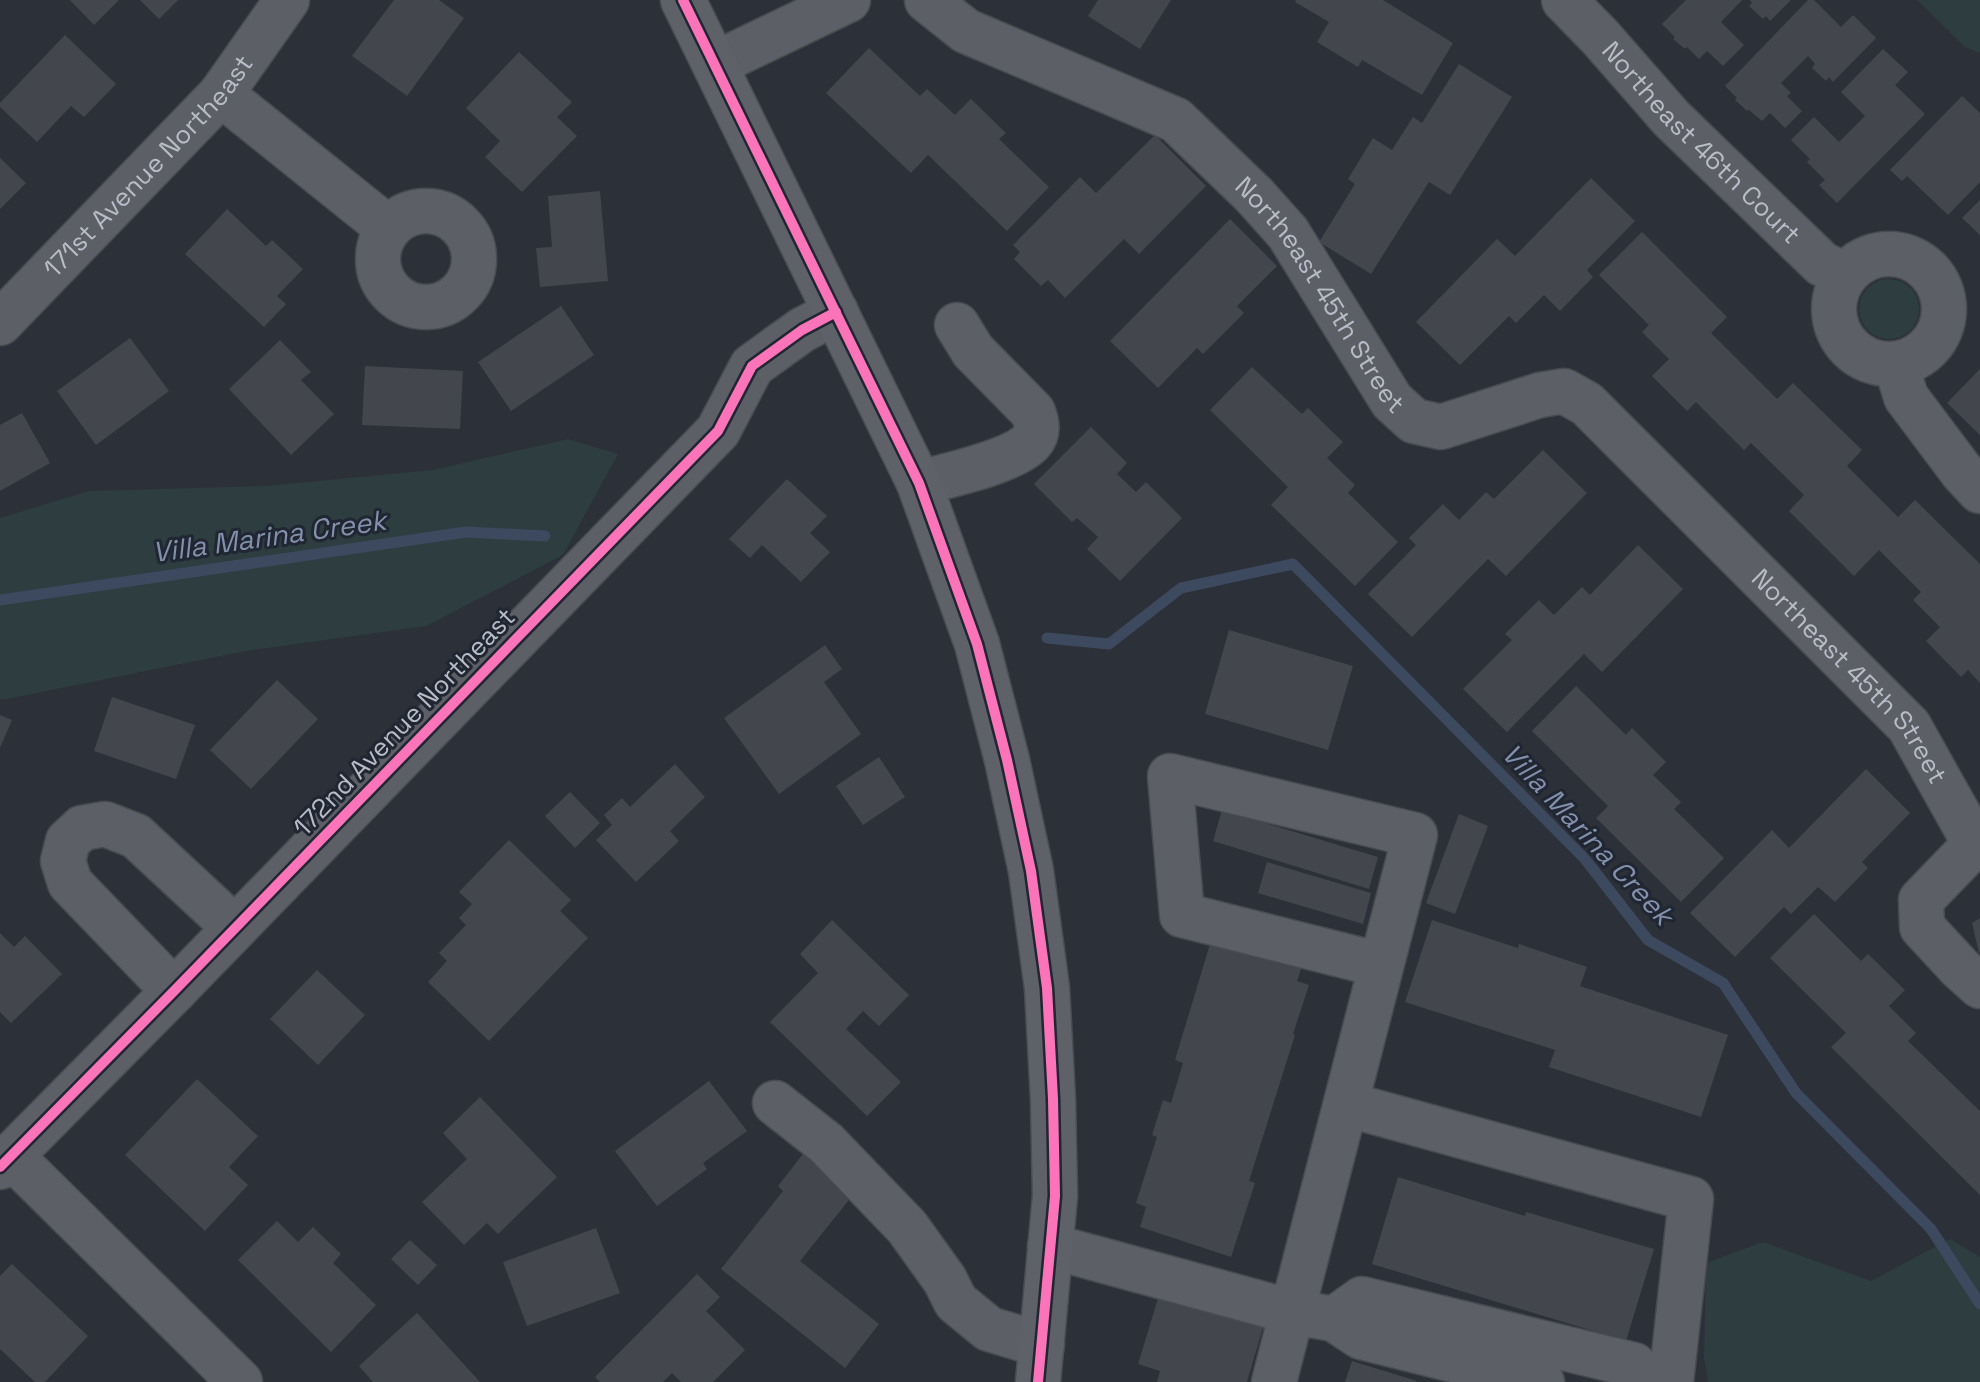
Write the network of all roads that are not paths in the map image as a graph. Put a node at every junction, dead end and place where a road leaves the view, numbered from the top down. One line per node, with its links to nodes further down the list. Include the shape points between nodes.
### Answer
1 (287, 0): 7 (street, 171st Avenue Northeast)
2 (683, 0): 6 (main road)
3 (848, 0): 6 (street)
4 (927, 0): 16 (street, Northeast 45th Street, via 966,31 1176,120 1288,233 1392,401 1414,421 1441,427 1564,391 1587,404 1909,726)
5 (1564, 0): 9 (street, Northeast 46th Court, via 1682,128 1822,264)
6 (715, 64): 10 (main road)
7 (221, 94): 8 (street); 11 (street, 171st Avenue Northeast)
8 (388, 228)
9 (1845, 275): 13 (street, via 1836,292 1837,328 1861,356); 13 (street, via 1874,255 1892,253 1926,266 1937,281 1944,297 1940,333 1914,359)
10 (836, 312): 14 (main road); 17 (street, 172nd Avenue Northeast, via 752,366 718,431)
11 (0, 323)
12 (957, 325): 14 (street, via 973,351 1033,412 1038,425 1033,440 1018,450 980,467)
13 (1896, 364): 15 (street, via 1906,397)
14 (919, 483): 24 (main road, via 977,644 1031,871 1047,988 1053,1099)
15 (1980, 491)
16 (1978, 846): 19 (street, via 1921,900 1921,914 1922,927)
17 (235, 928): 20 (street, 172nd Avenue Northeast); 20 (street, via 136,836 105,824 82,828 68,841 63,861 70,883)
18 (1381, 965): 18 (street, via 1415,835 1170,776 1182,915); 22 (street)
19 (1980, 986)
20 (174, 991): 23 (street, 172nd Avenue Northeast)
21 (775, 1103): 26 (street, via 826,1143 907,1227 956,1302)
22 (1346, 1104): 25 (street); 31 (street, via 1691,1199)
23 (6, 1161): 27 (street)
24 (1050, 1246): 25 (street); 26 (main road)
25 (1313, 1315): 28 (street); 29 (street, via 1361,1337); 30 (street, via 1362,1299 1634,1365)
26 (1040, 1364)
27 (240, 1382)
28 (1274, 1382)
29 (1542, 1382)
30 (1649, 1382)
31 (1671, 1382)

